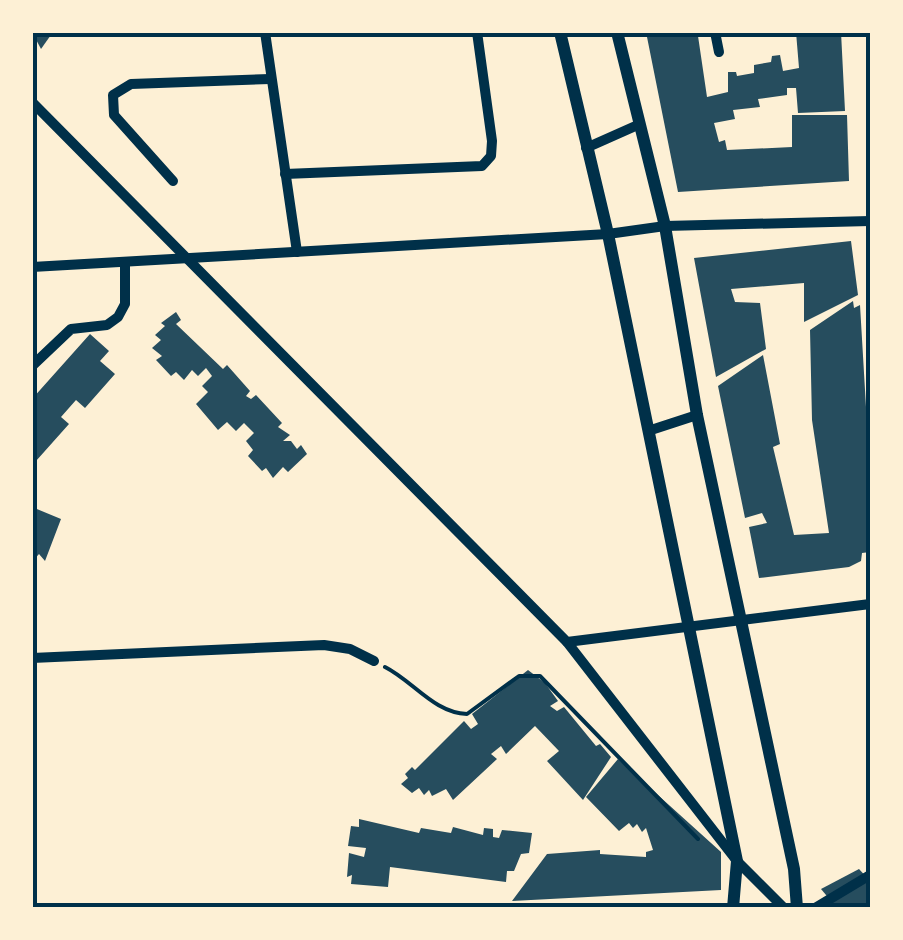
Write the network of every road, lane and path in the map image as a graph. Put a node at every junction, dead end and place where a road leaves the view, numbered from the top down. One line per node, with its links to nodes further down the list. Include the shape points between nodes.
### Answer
1 (264, 32): 7 (street)
2 (478, 32): 11 (street, via 492,141 482,166)
3 (560, 32): 10 (street)
4 (618, 32): 9 (street)
5 (715, 32): 6 (street)
6 (720, 52)
7 (270, 79): 11 (street); 12 (street, via 130,84 113,95 114,115)
8 (32, 102): 17 (street)
9 (640, 124): 10 (street); 14 (street)
10 (586, 148): 15 (street)
11 (286, 174): 16 (street)
12 (173, 181)
13 (870, 221): 14 (street)
14 (666, 226): 15 (street); 21 (street)
15 (608, 234): 16 (street); 22 (street)
16 (298, 252): 17 (street)
17 (188, 260): 18 (street); 26 (street)
18 (125, 262): 19 (street); 20 (street, via 125,304 118,317 107,325 70,329)
19 (32, 268)
20 (32, 366)
21 (698, 415): 22 (street); 24 (street)
22 (648, 431): 25 (street)
23 (870, 604): 24 (street)
24 (742, 620): 25 (street); 34 (street)
25 (690, 625): 26 (street); 30 (street)
26 (567, 642): 30 (street)
27 (32, 658): 28 (street, via 324,645)
28 (374, 661): 29 (path, via 443,710 460,714 519,676 540,676)
29 (708, 848)
30 (737, 861): 32 (street); 33 (street)
31 (870, 875): 35 (street)
32 (733, 908)
33 (784, 908)
34 (798, 908)
35 (814, 908)

